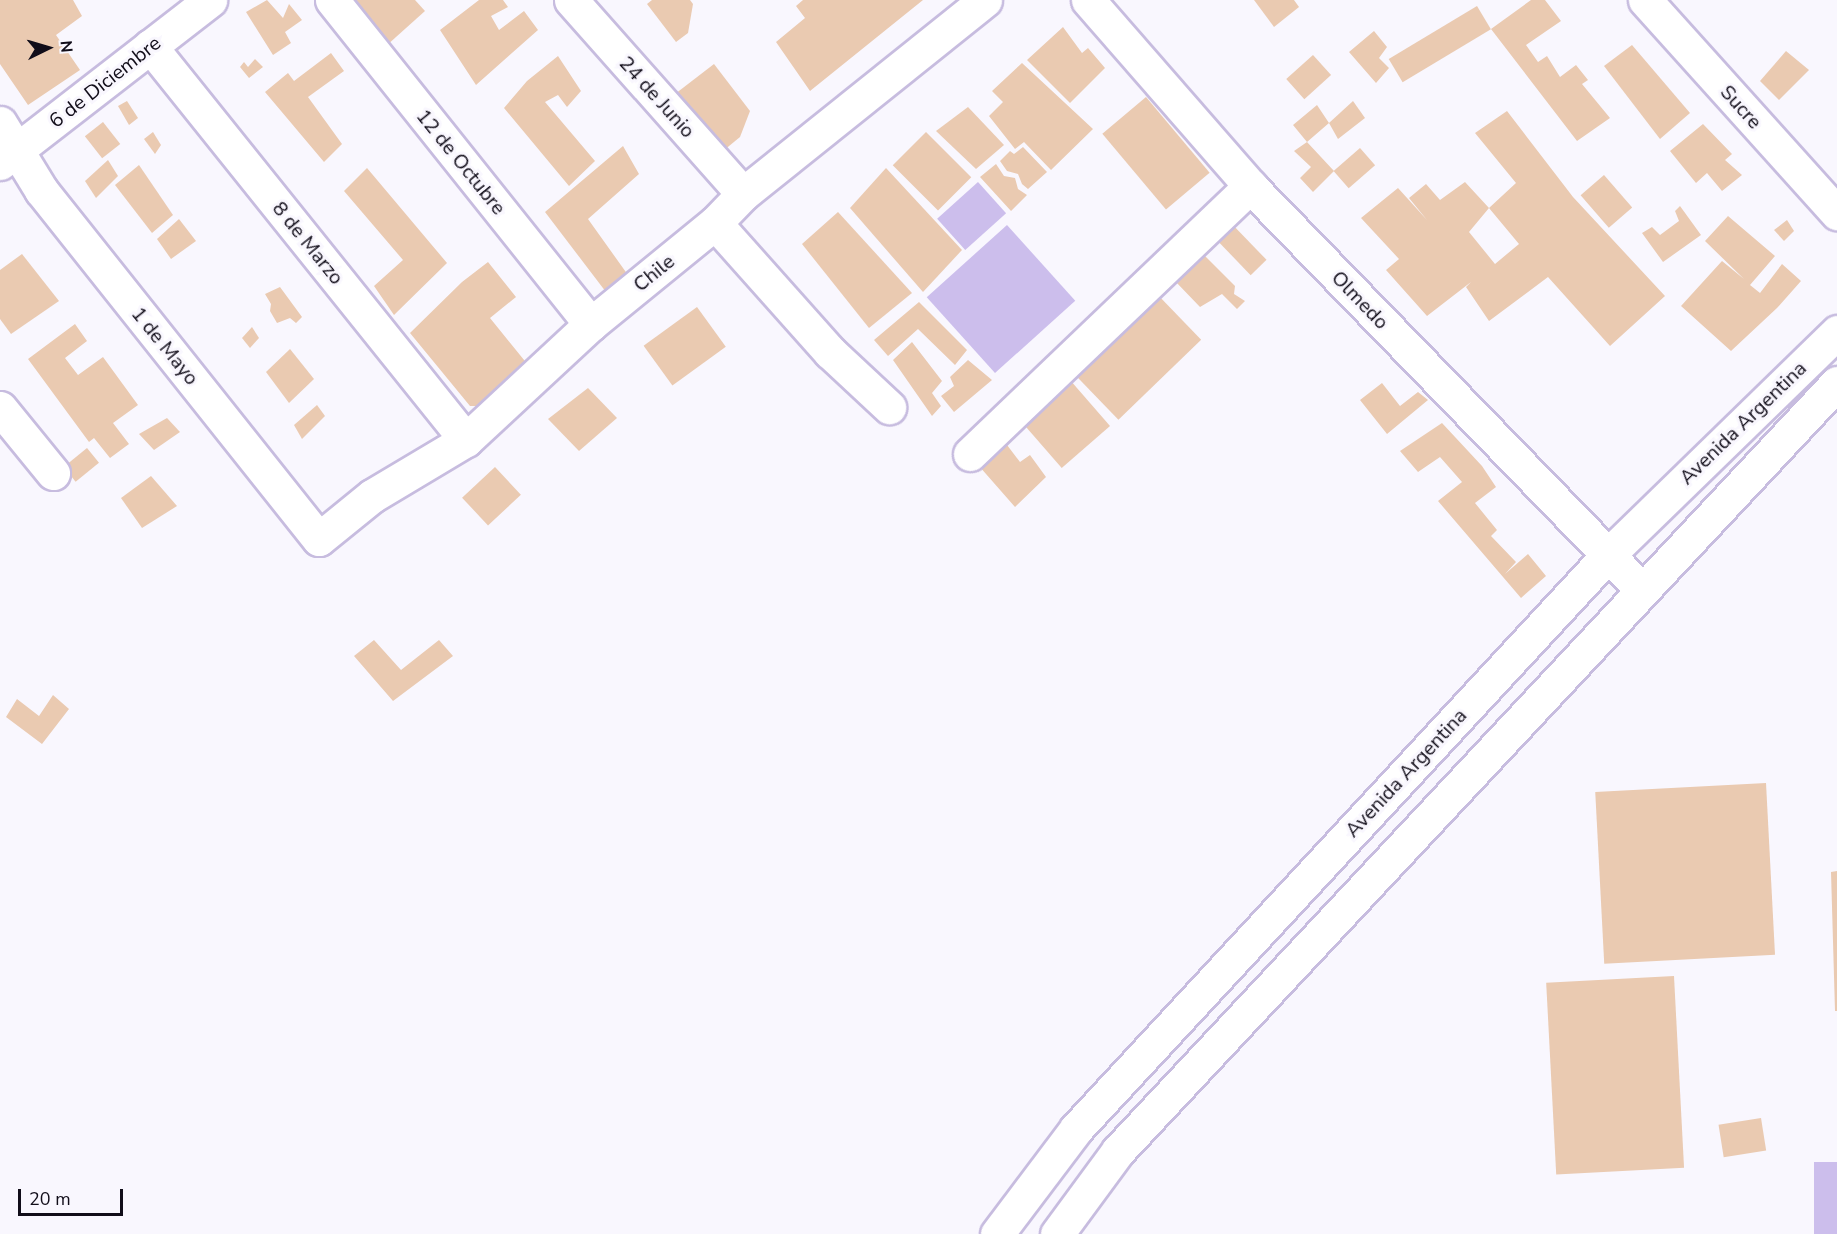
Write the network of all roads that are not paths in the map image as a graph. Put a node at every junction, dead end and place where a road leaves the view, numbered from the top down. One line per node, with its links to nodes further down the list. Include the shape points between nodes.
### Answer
1 (210, 0): 7 (street, 6 de Diciembre)
2 (332, 0): 13 (street, 12 de Octubre)
3 (571, 0): 10 (street, 24 de Junio)
4 (985, 0): 10 (street, Chile)
5 (1088, 0): 9 (street, Olmedo)
6 (1646, 0): 11 (street, Sucre)
7 (150, 46): 8 (street, 6 de Diciembre); 18 (street, 8 de Marzo)
8 (6, 146): 21 (street, 1 de Mayo)
9 (1250, 186): 19 (street); 22 (street, Olmedo)
10 (743, 194): 12 (street, Chile)
11 (1837, 213)
12 (716, 223): 13 (street, Chile); 16 (street, via 830,352)
13 (591, 324): 18 (street, Chile)
14 (1837, 332): 22 (street, Avenida Argentina)
15 (1837, 383): 23 (street, Avenida Argentina)
16 (889, 407)
17 (0, 408): 20 (street)
18 (466, 440): 21 (street, Chile, via 372,496)
19 (970, 454)
20 (53, 473)
21 (319, 539)
22 (1608, 555): 23 (street, Olmedo); 24 (street, Avenida Argentina, via 1076,1129)
23 (1643, 591): 25 (street, Avenida Argentina, via 1118,1151)
24 (997, 1234)
25 (1057, 1234)

